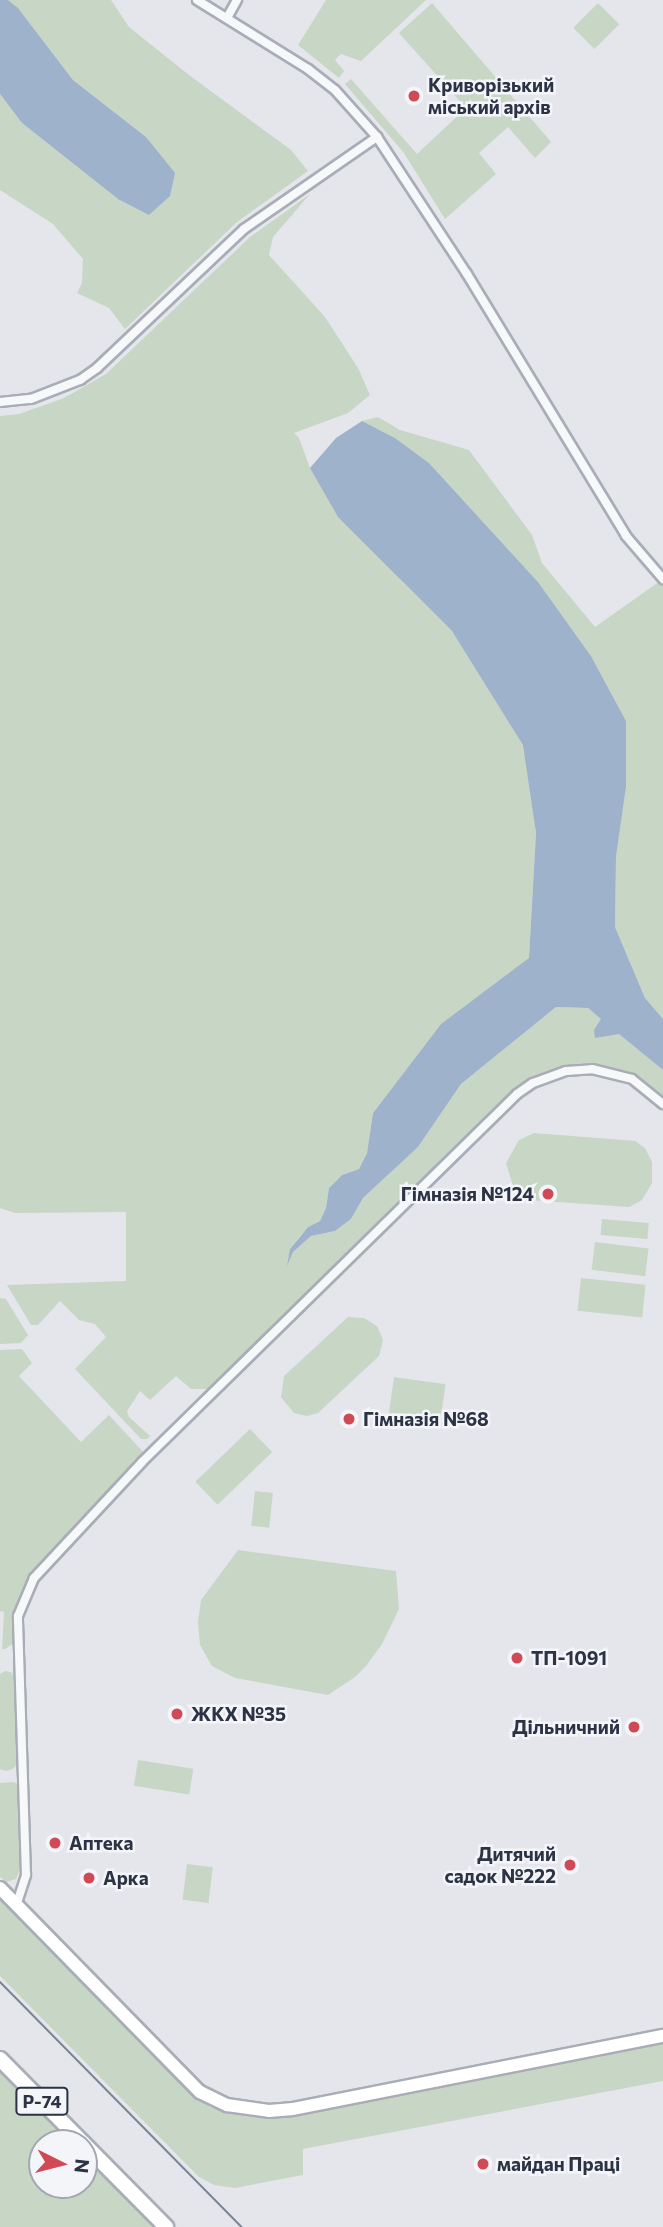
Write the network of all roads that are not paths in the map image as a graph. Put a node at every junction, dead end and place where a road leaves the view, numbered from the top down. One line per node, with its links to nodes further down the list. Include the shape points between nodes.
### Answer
1 (197, 0): 3 (street)
2 (237, 0): 3 (street)
3 (227, 18): 4 (street, via 335,90)
4 (377, 137): 5 (street, via 244,229 80,380 31,399); 6 (street, via 467,274 626,536)
5 (0, 402)
6 (663, 579)
7 (663, 1104): 9 (street, via 632,1079 592,1069 566,1071 517,1094 142,1462 34,1578 18,1615 26,1875)
8 (0, 1888): 9 (street)
9 (16, 1906): 10 (street, via 200,2092 228,2105 293,2109)
10 (663, 2036)
11 (0, 2059): 12 (main road, Р-74)
12 (70, 2129)
13 (98, 2157): 14 (main road, Р-74)
14 (166, 2227)

